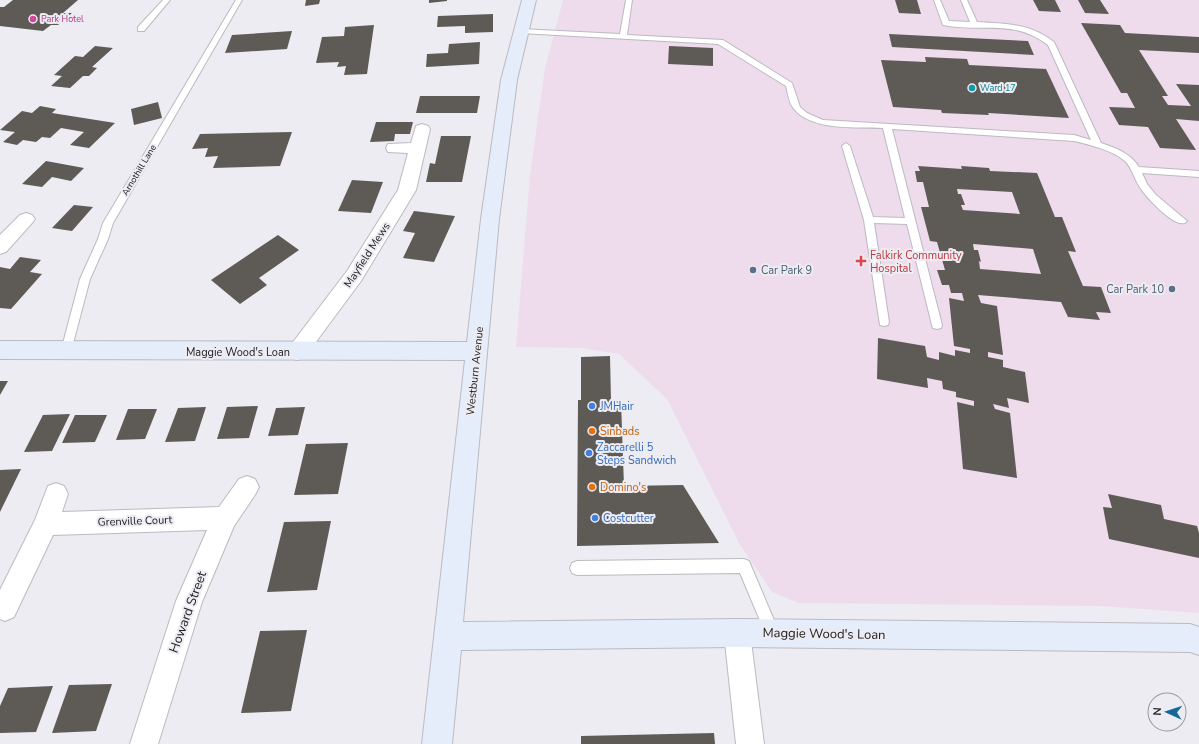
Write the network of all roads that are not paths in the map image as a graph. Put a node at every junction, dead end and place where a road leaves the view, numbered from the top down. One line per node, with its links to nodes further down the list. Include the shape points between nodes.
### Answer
1 (167, 0): 8 (lane)
2 (239, 0): 27 (lane, Arnothill Lane, via 108,223 85,279)
3 (529, 0): 9 (street, Westburn Avenue)
4 (629, 0): 10 (lane)
5 (937, 0): 7 (lane, via 946,23)
6 (964, 0): 7 (lane)
7 (974, 24): 13 (lane, via 1014,26 1037,34 1050,44)
8 (141, 29)
9 (520, 31): 10 (lane); 28 (street, Westburn Avenue, via 509,80 490,219)
10 (623, 36): 11 (lane, via 720,42 789,85 793,102 800,112 807,116 822,122)
11 (887, 126): 13 (lane, via 1074,138); 21 (lane)
12 (422, 129): 16 (street, Mayfield Mews)
13 (1097, 144): 17 (lane, via 1128,158)
14 (846, 146): 20 (lane)
15 (394, 148): 16 (street)
16 (418, 148): 29 (street, Mayfield Mews, via 407,190 354,276)
17 (1136, 170): 18 (lane); 22 (lane, via 1144,188)
18 (1199, 174)
19 (26, 219): 23 (street)
20 (868, 220): 21 (lane); 24 (lane)
21 (911, 221): 25 (lane)
22 (1182, 221)
23 (0, 247)
24 (884, 322)
25 (936, 325)
26 (0, 350): 27 (street, Maggie Wood's Loan)
27 (66, 351): 29 (street, Maggie Wood's Loan)
28 (476, 351): 29 (street, Maggie Wood's Loan); 38 (street, Westburn Avenue)
29 (297, 352)
30 (247, 487): 32 (street, Howard Street)
31 (56, 494): 33 (street)
32 (225, 518): 33 (street, Grenville Court); 40 (street, Howard Street, via 189,601)
33 (46, 524): 35 (street)
34 (577, 568): 37 (lane, via 744,566)
35 (5, 608)
36 (737, 633): 37 (street, Maggie Wood's Loan); 38 (street, Maggie Wood's Loan); 42 (street)
37 (773, 634): 39 (street, Maggie Wood's Loan, via 1190,638)
38 (449, 636): 41 (street, Westburn Avenue)
39 (1199, 641)
40 (144, 744)
41 (437, 744)
42 (750, 744)

